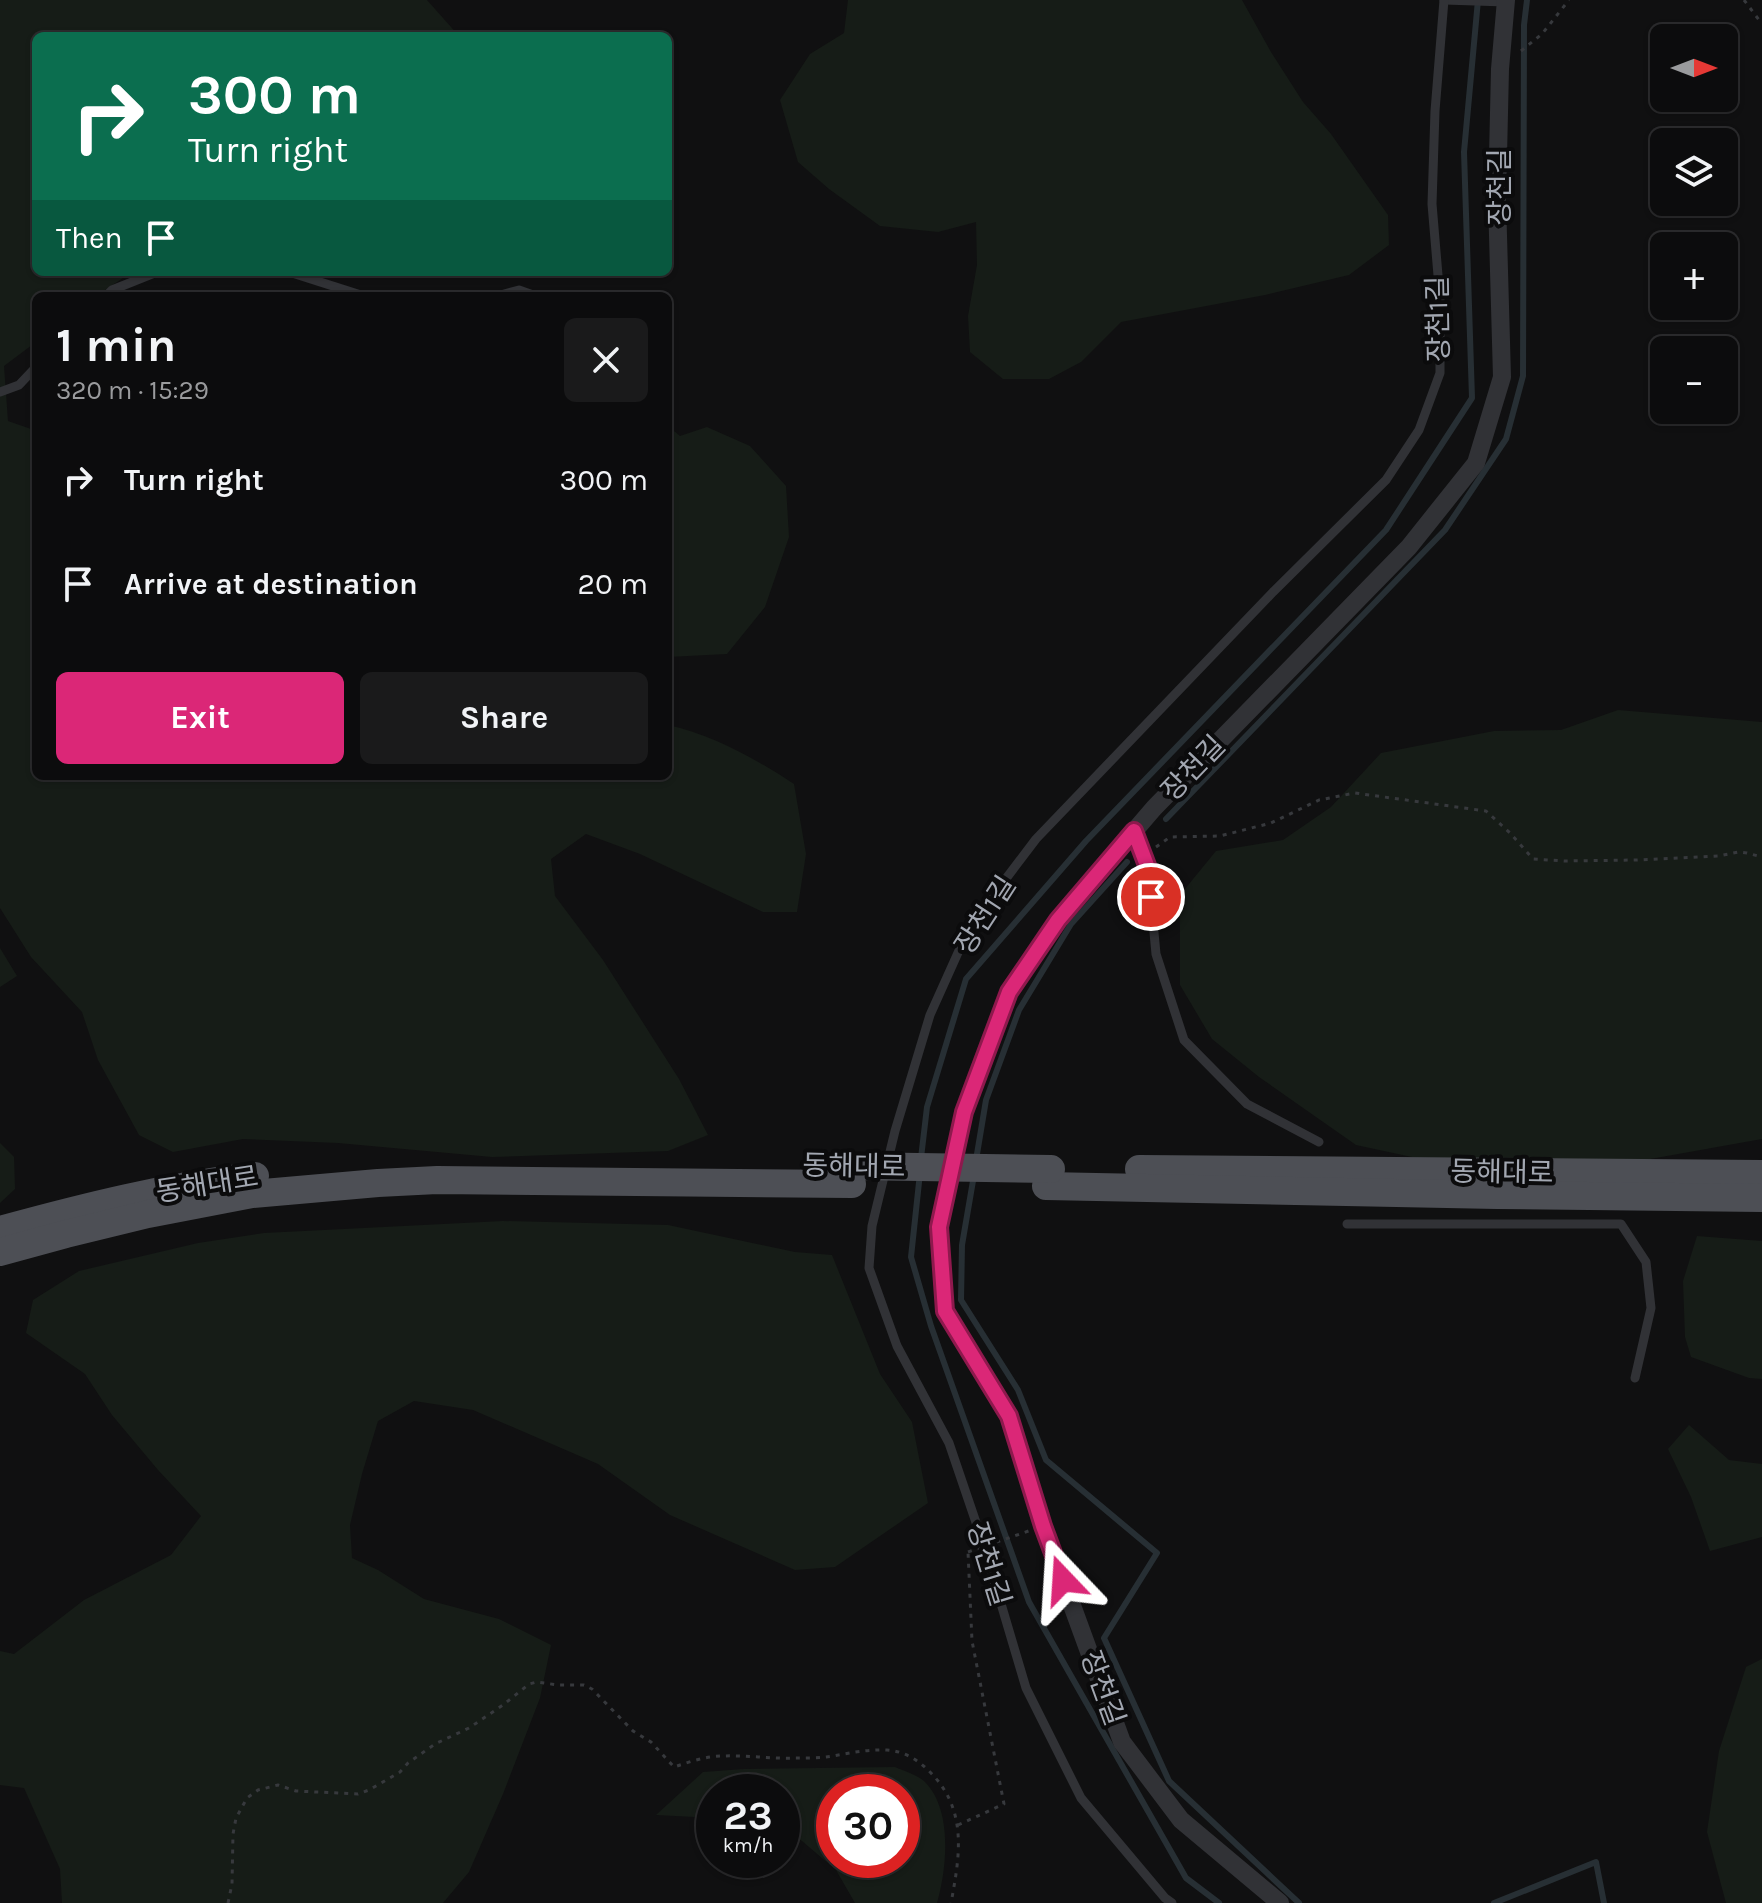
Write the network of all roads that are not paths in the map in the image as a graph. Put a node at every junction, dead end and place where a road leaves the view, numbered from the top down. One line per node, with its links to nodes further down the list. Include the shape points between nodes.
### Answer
1 (1444, 0): 2 (lane); 20 (lane, 장천1길, via 1432,204 1440,373 1419,430 1386,480 1036,839 970,926 930,1015 872,1226 869,1268 897,1346 949,1443 1026,1688 1081,1798)
2 (1452, 0): 3 (lane)
3 (1503, 1): 10 (street, 장천길, via 1497,200 1502,377 1476,463 1409,547)
4 (147, 276): 6 (lane)
5 (302, 276): 7 (lane)
6 (110, 292)
7 (352, 292)
8 (32, 371): 9 (lane, via 19,385)
9 (0, 392)
10 (1134, 831): 11 (lane, via 1148,868 1156,954 1184,1040 1247,1104); 21 (street, 장천길, via 1058,920 1009,992 964,1112 939,1227 945,1311 1009,1416 1122,1742 1181,1820)
11 (1319, 1142)
12 (1762, 1174): 14 (main road, 동해대로)
13 (852, 1175): 14 (main road); 17 (main road, 동해대로, via 525,1164 384,1167 253,1176 136,1195); 18 (main road, 동해대로, via 437,1180 252,1194)
14 (1048, 1178): 15 (main road, 동해대로, via 1482,1195)
15 (1762, 1198)
16 (1347, 1224): 19 (lane, via 1621,1224 1646,1262 1651,1308)
17 (0, 1230)
18 (0, 1252)
19 (1635, 1378)
20 (1172, 1903)
21 (1280, 1903)

